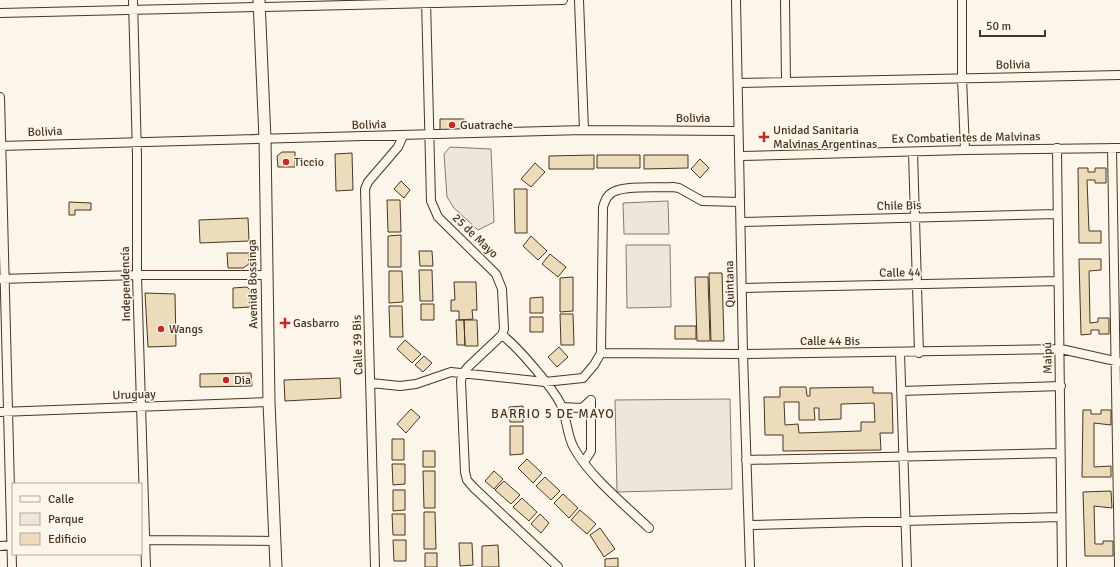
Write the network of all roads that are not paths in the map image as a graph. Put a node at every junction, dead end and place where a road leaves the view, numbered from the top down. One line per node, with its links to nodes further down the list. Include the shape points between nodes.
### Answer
1 (132, 0): 10 (street, Independencía)
2 (563, 0): 7 (street)
3 (579, 0): 17 (street)
4 (736, 0): 15 (street, Quintana)
5 (785, 0): 14 (street)
6 (962, 0): 13 (street)
7 (426, 2): 9 (street); 19 (street, 25 de Mayo)
8 (259, 3): 9 (street); 10 (street); 21 (main road, Avenida Bossinga)
9 (346, 3)
10 (133, 10): 11 (street); 22 (street, Independencía)
11 (0, 14)
12 (1120, 75): 13 (street, Bolivia)
13 (962, 78): 14 (street, Bolivia); 26 (street)
14 (786, 82): 15 (street, Bolivia)
15 (739, 83): 18 (street, Quintana)
16 (0, 96): 23 (street)
17 (584, 130): 18 (street, Bolivia); 19 (street, Bolivia)
18 (738, 131): 28 (street, Quintana)
19 (430, 134): 20 (street, Bolivia); 39 (street, 25 de Mayo, via 431,201 438,217 496,274 500,282 504,329)
20 (403, 136): 21 (street, Bolivia); 48 (street, Calle 39 Bis, via 398,147 365,189)
21 (265, 139): 22 (street, Bolivia); 33 (main road, Avenida Bossinga)
22 (136, 141): 23 (street, Bolivia); 34 (street, Independencía)
23 (1, 146): 35 (street)
24 (1057, 148): 25 (street, Ex Combatientes de Malvinas); 26 (street, Ex Combatientes de Malvinas); 30 (street, Maipú)
25 (1116, 148): 45 (street)
26 (965, 150): 27 (street, Ex Combatientes de Malvinas)
27 (913, 152): 28 (street, Ex Combatientes de Malvinas); 31 (street)
28 (740, 156): 29 (street, Quintana)
29 (740, 202): 32 (street, Quintana); 41 (street, via 702,201 679,188 620,189 609,195 603,207)
30 (1057, 214): 31 (street, Chile Bis); 36 (street, Maipú)
31 (915, 218): 32 (street, Chile Bis); 37 (street)
32 (741, 222): 38 (street, Quintana)
33 (266, 275): 34 (street); 51 (main road, Avenida Bossinga)
34 (137, 276): 35 (street); 52 (street, Independencía)
35 (2, 279): 54 (street)
36 (1058, 281): 37 (street, Calle 44); 40 (street, Maipú)
37 (917, 284): 38 (street, Calle 44); 43 (street)
38 (743, 288): 44 (street, Quintana)
39 (502, 335): 46 (street); 47 (street, via 523,354)
40 (1061, 349): 43 (street, Calle 44 Bis); 45 (street, Calle 44 Bis); 49 (street, Maipú)
41 (600, 353): 44 (street, Calle 44 Bis); 47 (street, via 583,378)
42 (900, 353): 43 (street, Calle 44 Bis); 44 (street, Calle 44 Bis); 50 (street)
43 (919, 353)
44 (743, 354): 57 (street, Quintana)
45 (1118, 361): 60 (street)
46 (463, 373): 47 (street); 48 (street, via 447,373 416,384 400,386); 72 (street, via 461,381 467,480)
47 (544, 382): 53 (street)
48 (371, 383): 71 (street, Calle 39 Bis)
49 (1061, 386): 50 (street); 55 (street, Maipú)
50 (901, 391): 56 (street)
51 (269, 402): 52 (street, Uruguay); 65 (main road, Avenida Bossinga)
52 (140, 407): 54 (street, Uruguay); 64 (street, Independencía)
53 (562, 407): 58 (street, via 574,448); 58 (street, via 582,408 591,400 591,451)
54 (4, 412): 66 (street)
55 (1060, 453): 56 (street); 59 (street, Maipú)
56 (904, 458): 57 (street); 61 (street)
57 (746, 460): 62 (street, Quintana)
58 (584, 462): 63 (street)
59 (1061, 517): 61 (street); 75 (street, Maipú)
60 (1119, 519): 76 (street)
61 (906, 521): 62 (street); 74 (street)
62 (750, 525): 73 (street, Quintana)
63 (649, 528)
64 (144, 540): 65 (street); 69 (street, Independencía)
65 (276, 541): 70 (main road, Avenida Bossinga)
66 (12, 545): 67 (street); 68 (street)
67 (0, 546)
68 (12, 567)
69 (146, 567)
70 (276, 567)
71 (375, 567)
72 (558, 567)
73 (750, 567)
74 (907, 567)
75 (1062, 567)
76 (1119, 567)

